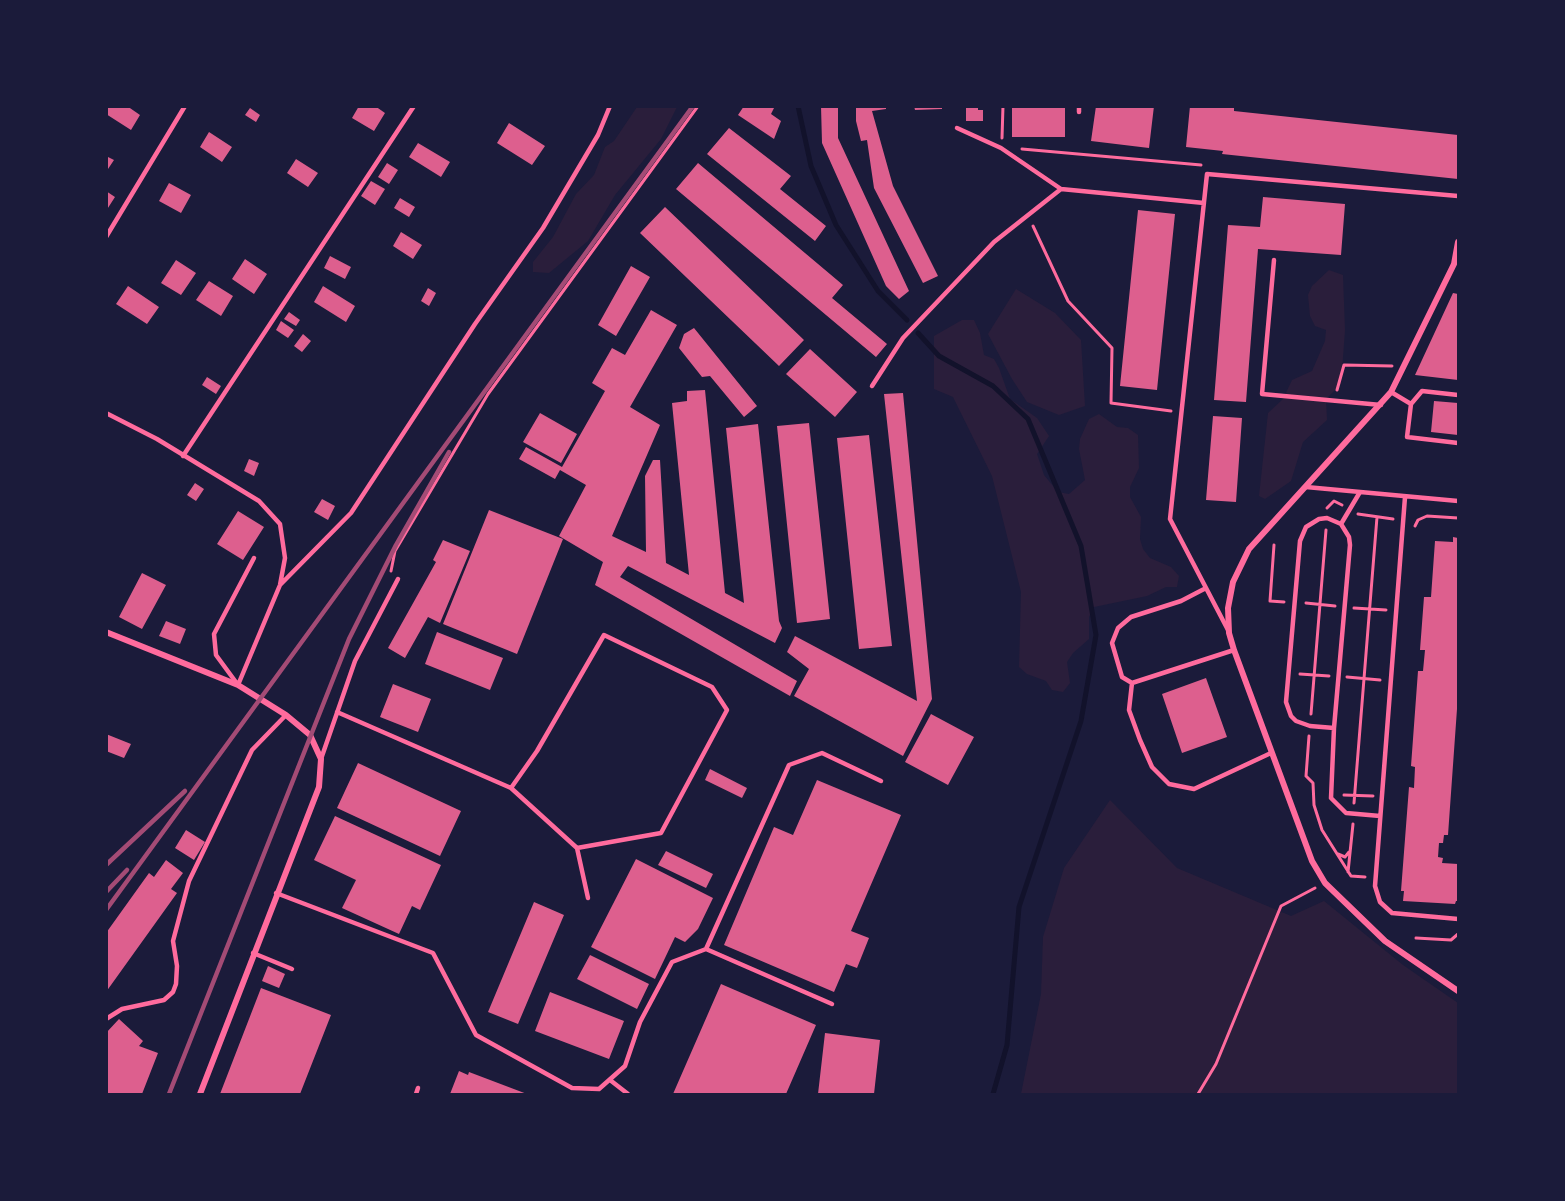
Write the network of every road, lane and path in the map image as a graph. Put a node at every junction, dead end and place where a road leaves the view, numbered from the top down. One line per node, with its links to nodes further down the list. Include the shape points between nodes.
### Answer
1 (185, 106): 12 (lane)
2 (414, 106): 25 (lane)
3 (610, 106): 37 (lane, via 598,135 543,228 474,324 351,513)
4 (698, 106): 36 (path, via 488,394 395,552 390,572)
5 (1003, 106): 7 (path)
6 (957, 128): 7 (lane)
7 (1001, 148): 8 (lane)
8 (1061, 189): 10 (lane); 11 (lane)
9 (1458, 196): 10 (lane, via 1207,174)
10 (1204, 203): 22 (lane)
11 (1028, 214): 16 (lane, via 994,242 903,338); 22 (path, via 1068,301 1112,348 1111,403)
12 (106, 237)
13 (1458, 242): 15 (street, via 1454,264)
14 (1274, 260): 19 (lane, via 1262,394)
15 (1403, 366): 17 (street); 19 (path, via 1344,365)
16 (872, 386)
17 (1391, 392): 20 (lane); 21 (street)
18 (1458, 394): 20 (lane, via 1422,391)
19 (1334, 401): 21 (lane)
20 (1411, 404): 24 (lane, via 1407,437)
21 (1380, 405): 26 (street)
22 (1182, 412): 38 (lane, via 1170,519)
23 (106, 413): 25 (lane)
24 (1458, 443)
25 (183, 456): 37 (lane, via 259,501 280,524 285,558)
26 (1306, 487): 27 (lane); 44 (street, via 1249,549 1233,582)
27 (1360, 492): 28 (lane); 32 (lane)
28 (1405, 496): 29 (lane); 42 (lane)
29 (1458, 501)
30 (1377, 518): 41 (path)
31 (1458, 518): 33 (path, via 1427,516 1418,520)
32 (1341, 524): 39 (lane, via 1319,519 1306,527); 40 (lane, via 1350,544)
33 (1415, 527)
34 (1274, 545): 39 (path, via 1270,601)
35 (254, 558): 47 (lane, via 214,634 216,655)
36 (398, 579): 48 (lane, via 355,661)
37 (280, 585): 47 (lane)
38 (1206, 588): 44 (lane); 46 (lane, via 1181,601 1131,617 1118,628 1112,643 1122,677)
39 (1295, 602): 40 (path); 50 (lane, via 1288,709 1303,725)
40 (1344, 607): 41 (path); 50 (lane)
41 (1370, 609): 42 (path); 56 (path)
42 (1396, 611): 57 (lane)
43 (106, 632): 47 (street)
44 (1229, 633): 45 (street)
45 (1234, 650): 46 (lane); 51 (street)
46 (1132, 683): 51 (lane, via 1129,710 1152,767 1169,784 1194,789)
47 (238, 685): 49 (street)
48 (337, 712): 52 (lane); 54 (lane)
49 (286, 715): 52 (street, via 310,735); 75 (lane, via 249,756 189,881 173,941 177,966 173,992 164,1000 122,1009)
50 (1334, 728): 55 (lane)
51 (1271, 753): 64 (street, via 1312,861)
52 (321, 759): 65 (street, via 319,787)
53 (881, 781): 70 (lane, via 822,753 789,765)
54 (511, 788): 60 (lane); 60 (lane, via 604,635 712,687 727,710 661,833)
55 (1330, 794): 56 (path); 58 (lane, via 1340,810)
56 (1355, 795): 57 (path); 58 (path)
57 (1382, 797): 59 (lane)
58 (1353, 814): 59 (lane); 61 (path)
59 (1380, 816): 67 (lane, via 1375,886 1380,902 1400,916)
60 (577, 848): 66 (lane)
61 (1350, 848): 62 (path, via 1345,857); 63 (path)
62 (1335, 851)
63 (1348, 872)
64 (1325, 883): 73 (street, via 1385,941); 81 (path, via 1281,906 1216,1064)
65 (276, 893): 71 (street); 76 (lane, via 433,953 476,1035 572,1088 599,1089)
66 (588, 898)
67 (1458, 919)
68 (1458, 934): 69 (path, via 1451,940)
69 (1416, 938)
70 (706, 949): 74 (lane); 76 (lane, via 672,962 640,1022 625,1066)
71 (253, 953): 72 (lane); 78 (street)
72 (292, 969)
73 (1458, 991)
74 (832, 1004)
75 (106, 1019)
76 (610, 1080): 80 (lane)
77 (418, 1088): 79 (lane)
78 (200, 1095)
79 (416, 1095)
80 (628, 1095)
81 (1198, 1095)

